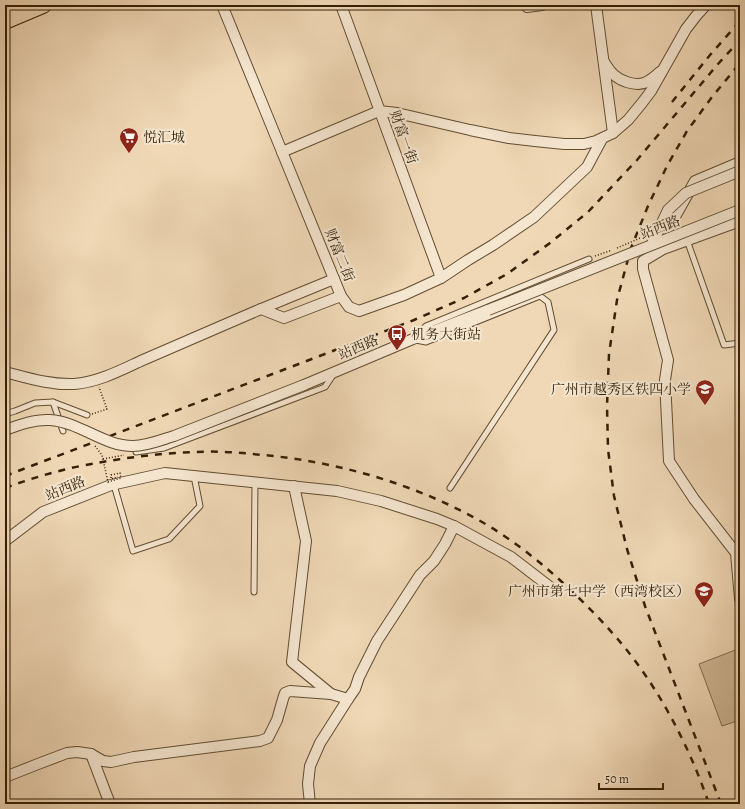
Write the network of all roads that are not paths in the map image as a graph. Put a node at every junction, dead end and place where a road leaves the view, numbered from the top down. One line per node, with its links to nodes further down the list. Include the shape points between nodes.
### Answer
1 (43, 5): 8 (main road)
2 (222, 5): 14 (street, 财富二街)
3 (341, 5): 11 (street, 财富一街)
4 (542, 5): 7 (street)
5 (596, 5): 9 (street)
6 (706, 5): 10 (street, via 686,28)
7 (527, 7)
8 (5, 21)
9 (603, 60): 10 (street, via 614,75 629,83 644,83); 12 (street)
10 (664, 69): 12 (street, via 642,103)
11 (380, 111): 13 (street, via 535,141 584,144); 14 (street); 23 (street, 财富一街)
12 (613, 133): 13 (street)
13 (602, 139): 23 (street, via 587,167 534,217)
14 (282, 152): 24 (street, 财富二街)
15 (740, 162): 21 (street, via 695,181)
16 (740, 171): 20 (street, bridge, via 686,193 668,210)
17 (740, 210): 20 (street, 站西路, bridge)
18 (740, 221): 19 (street)
19 (687, 240): 21 (street, via 663,249); 28 (lane, via 724,345)
20 (652, 244): 27 (street, 站西路, bridge)
21 (653, 256): 46 (street, via 643,261 643,269 668,360 665,380 668,461 736,553)
22 (589, 259): 27 (lane, via 426,326)
23 (441, 278): 25 (street, via 404,296 360,311 348,307)
24 (334, 279): 25 (street, 财富二街); 26 (street)
25 (341, 296): 26 (street, 财富二街, via 284,318)
26 (261, 309): 29 (street, via 96,380 59,384)
27 (414, 339): 30 (street, 站西路); 41 (lane, via 426,342 540,296 548,302 554,330)
28 (740, 343)
29 (5, 372)
30 (335, 372): 34 (street, 站西路, bridge, via 174,436 143,445 132,446 108,441 75,426 50,420); 36 (lane, via 325,387 164,448)
31 (53, 402): 32 (lane, via 35,403); 33 (lane); 35 (lane)
32 (5, 414)
33 (87, 415)
34 (5, 430)
35 (63, 431)
36 (136, 452)
37 (194, 476): 38 (street, 站西路, via 165,473); 38 (lane, via 200,506 169,539 133,550); 39 (street, 站西路)
38 (116, 481): 43 (street, 站西路, via 43,512)
39 (254, 482): 40 (street, 站西路); 45 (lane)
40 (294, 486): 42 (street, 站西路, via 337,491 381,501 437,518); 47 (street, via 306,541 292,662)
41 (450, 488)
42 (454, 526): 44 (street, 站西路, via 511,557); 48 (street, via 434,561 420,576 380,636)
43 (5, 541)
44 (550, 588)
45 (254, 592)
46 (740, 599)
47 (331, 694): 48 (street); 49 (street, via 290,691 285,693 277,720 268,738 260,741 111,762 103,761)
48 (348, 699): 52 (street, via 320,743 310,766)
49 (91, 754): 50 (street, via 66,753); 51 (street)
50 (5, 777)
51 (110, 804)
52 (310, 804)

